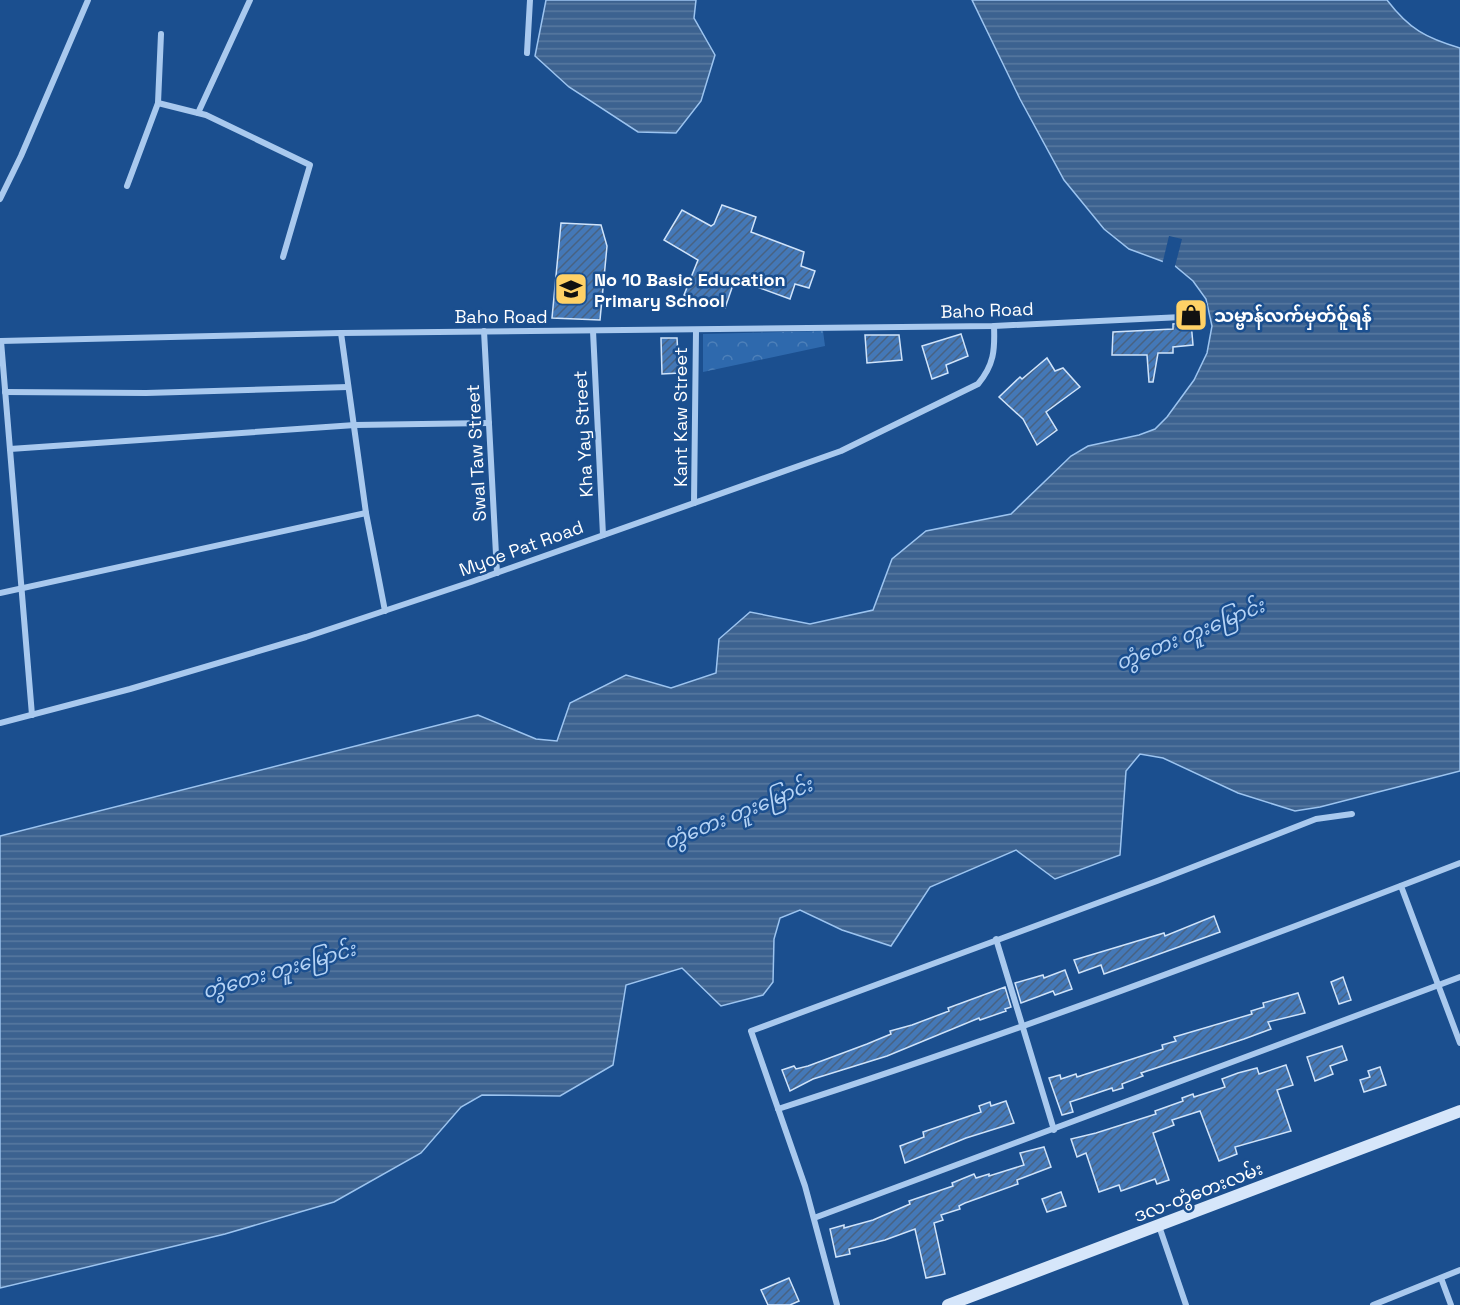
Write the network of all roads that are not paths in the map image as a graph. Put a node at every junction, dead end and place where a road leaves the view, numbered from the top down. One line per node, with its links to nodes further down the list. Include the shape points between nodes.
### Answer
1 (87, 0): 9 (street)
2 (250, 0): 7 (street)
3 (530, 0): 5 (street)
4 (161, 34): 6 (street)
5 (527, 53)
6 (158, 103): 7 (street); 8 (street)
7 (198, 113): 10 (street, via 310,165)
8 (127, 186)
9 (0, 200)
10 (282, 257)
11 (1182, 317): 12 (street, Baho Road)
12 (994, 326): 15 (street, Baho Road); 23 (street, Myoe Pat Road, via 995,356 989,372 978,384 841,451)
13 (484, 331): 14 (street, Baho Road); 16 (street, Baho Road); 20 (street, Swal Taw Street)
14 (593, 331): 15 (street, Baho Road); 25 (street, Kha Yay Street)
15 (696, 331): 23 (street, Kant Kaw Street)
16 (341, 333): 17 (street, Baho Road); 18 (street)
17 (1, 341): 19 (street)
18 (348, 387): 19 (street, via 146,393); 21 (street)
19 (5, 392): 22 (street)
20 (489, 423): 21 (street); 26 (street, Swal Taw Street)
21 (355, 425): 22 (street); 24 (street)
22 (10, 449): 27 (street)
23 (694, 503): 25 (street, Myoe Pat Road)
24 (366, 513): 27 (street); 29 (street)
25 (603, 535): 26 (street, Myoe Pat Road)
26 (497, 573): 29 (street, Myoe Pat Road)
27 (24, 589): 28 (street); 30 (street)
28 (0, 593)
29 (385, 611): 30 (street, Myoe Pat Road)
30 (32, 715): 31 (street, Myoe Pat Road)
31 (0, 723)
32 (1352, 814): 35 (street, via 1316,819)
33 (1460, 863): 34 (street)
34 (1401, 886): 37 (street); 38 (street)
35 (996, 939): 38 (street); 40 (street, via 751,1031)
36 (1460, 977): 37 (street)
37 (1438, 986): 39 (street); 42 (street)
38 (1022, 1025): 40 (street); 42 (street)
39 (1460, 1043)
40 (778, 1109): 43 (street)
41 (1460, 1111): 44 (main road, ဒလ-တွံတေးလမ်း)
42 (1054, 1130): 43 (street)
43 (814, 1218): 47 (street)
44 (1159, 1226): 48 (main road, ဒလ-တွံတေးလမ်း); 49 (street)
45 (1460, 1270): 46 (street)
46 (1441, 1278): 50 (street); 51 (street)
47 (837, 1305)
48 (948, 1305)
49 (1186, 1305)
50 (1373, 1305)
51 (1452, 1305)

